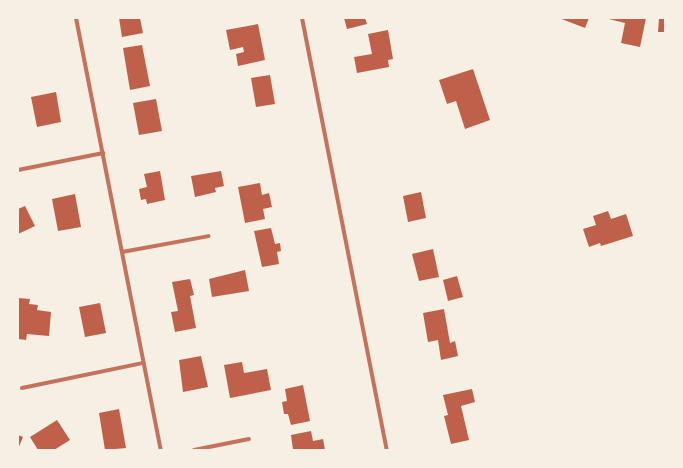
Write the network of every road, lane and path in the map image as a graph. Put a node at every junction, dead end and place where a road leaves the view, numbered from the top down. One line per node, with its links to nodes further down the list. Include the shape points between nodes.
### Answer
1 (76, 18): 3 (street)
2 (302, 18): 12 (street)
3 (103, 153): 4 (street); 6 (street)
4 (18, 170)
5 (209, 236): 6 (street)
6 (122, 252): 7 (street)
7 (143, 363): 8 (street); 10 (street)
8 (22, 388)
9 (249, 439): 11 (street)
10 (161, 450)
11 (194, 450)
12 (387, 450)

